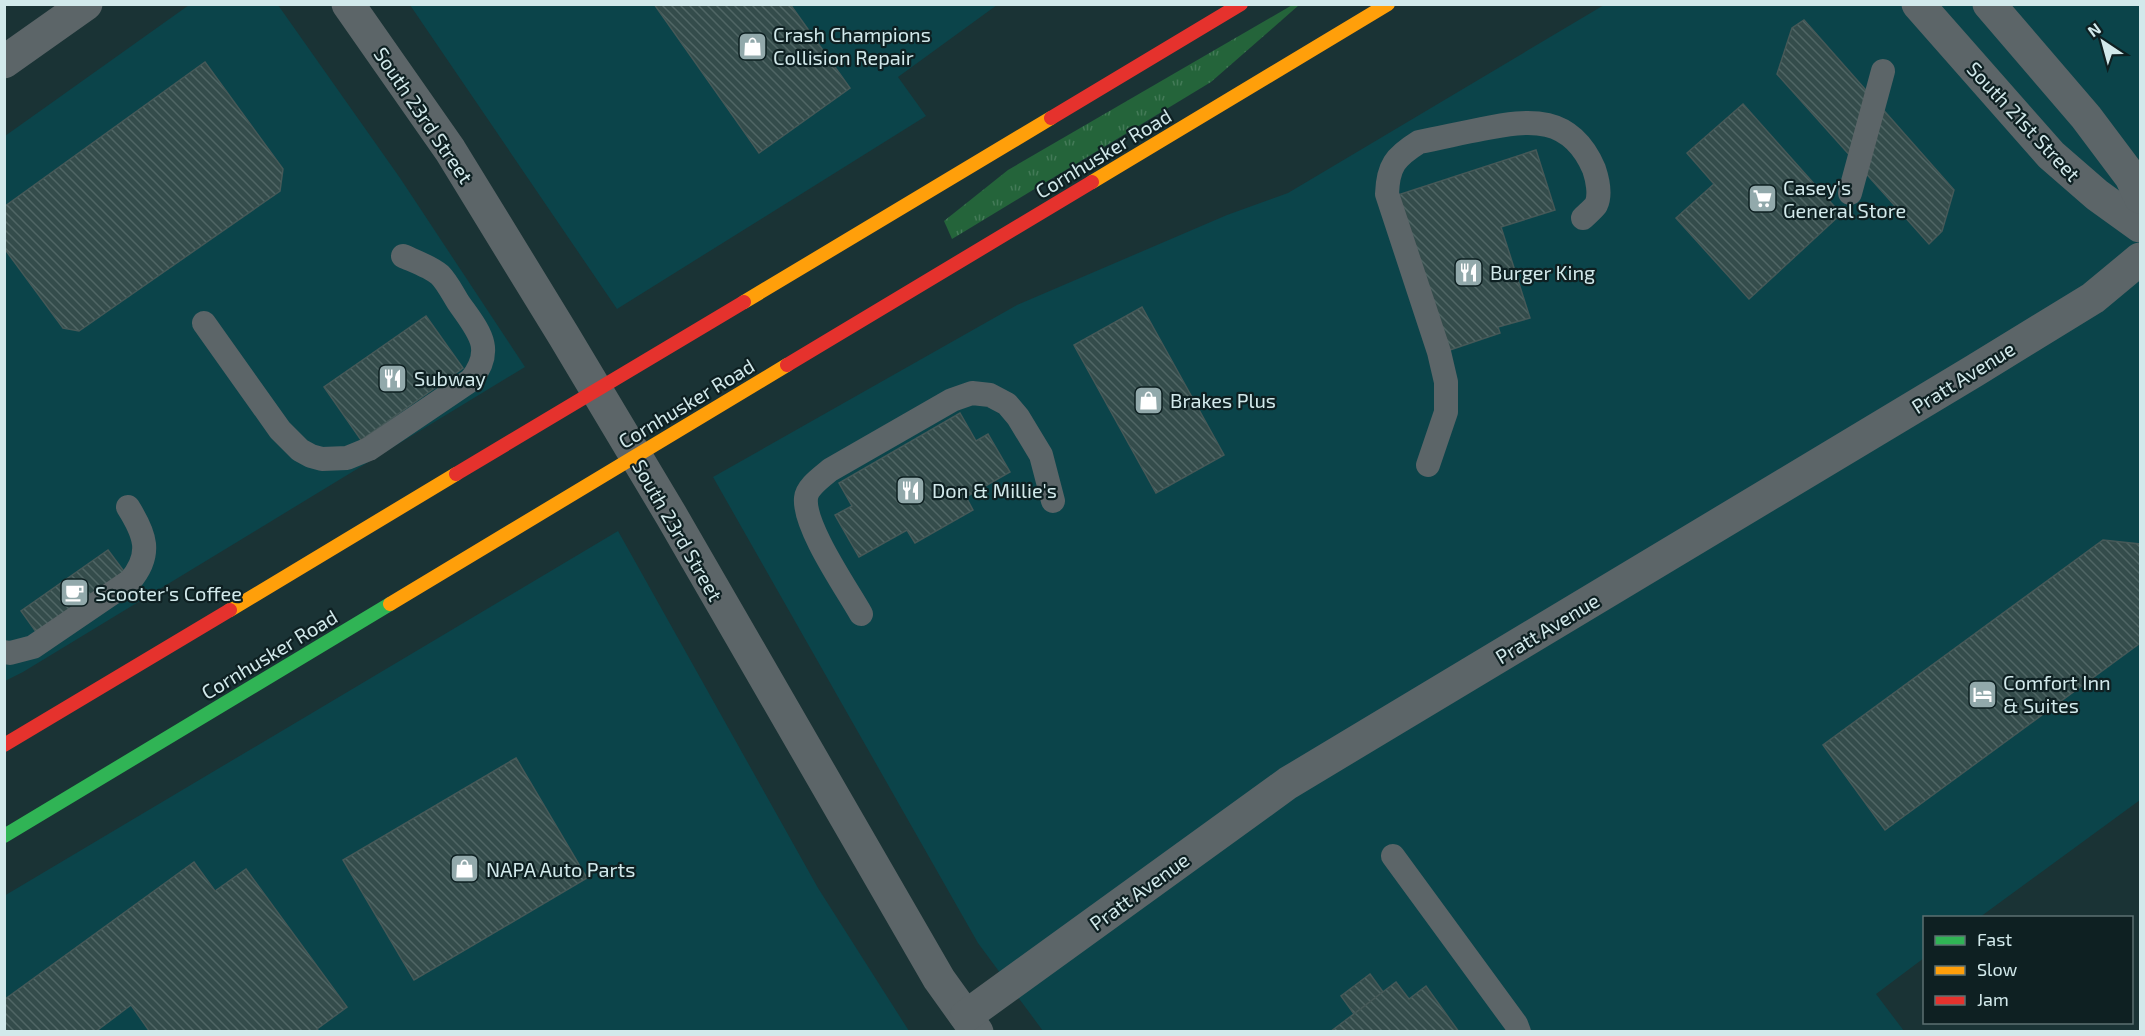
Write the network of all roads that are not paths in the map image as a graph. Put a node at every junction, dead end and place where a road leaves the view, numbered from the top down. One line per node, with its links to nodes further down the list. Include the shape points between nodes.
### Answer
1 (86, 4): 7 (street)
2 (348, 4): 16 (street, South 23rd Street, via 450,150)
3 (1240, 4): 16 (main road)
4 (1388, 4): 17 (main road, Cornhusker Road)
5 (1918, 4): 12 (street, South 21st Street, via 2051,155)
6 (1989, 4): 10 (street, via 2086,117 2131,177)
7 (4, 62)
8 (1883, 71): 9 (lane)
9 (1850, 193)
10 (2140, 197)
11 (1583, 218): 18 (lane, via 1596,205 1594,171 1572,137 1546,124 1516,122 1419,142 1394,161 1387,194 1446,382 1446,412)
12 (2140, 226)
13 (403, 256): 15 (lane, via 440,275 480,335 482,365 471,380 369,449 347,458 322,459 300,450 280,430)
14 (2140, 259): 26 (street, Pratt Avenue, via 2093,298 2004,353 1288,783)
15 (204, 322)
16 (596, 391): 17 (street, South 23rd Street); 23 (main road)
17 (635, 457): 24 (main road, Cornhusker Road); 26 (street, South 23rd Street, via 939,979)
18 (1428, 465)
19 (1053, 501): 21 (lane, via 1041,455 1007,404 990,395 972,393 952,400 830,470 806,496 807,512 812,528)
20 (128, 507): 22 (lane, via 145,544 135,574 33,647)
21 (861, 615)
22 (4, 652)
23 (4, 746)
24 (4, 836)
25 (1393, 855): 27 (lane)
26 (971, 1024)
27 (1520, 1032)

